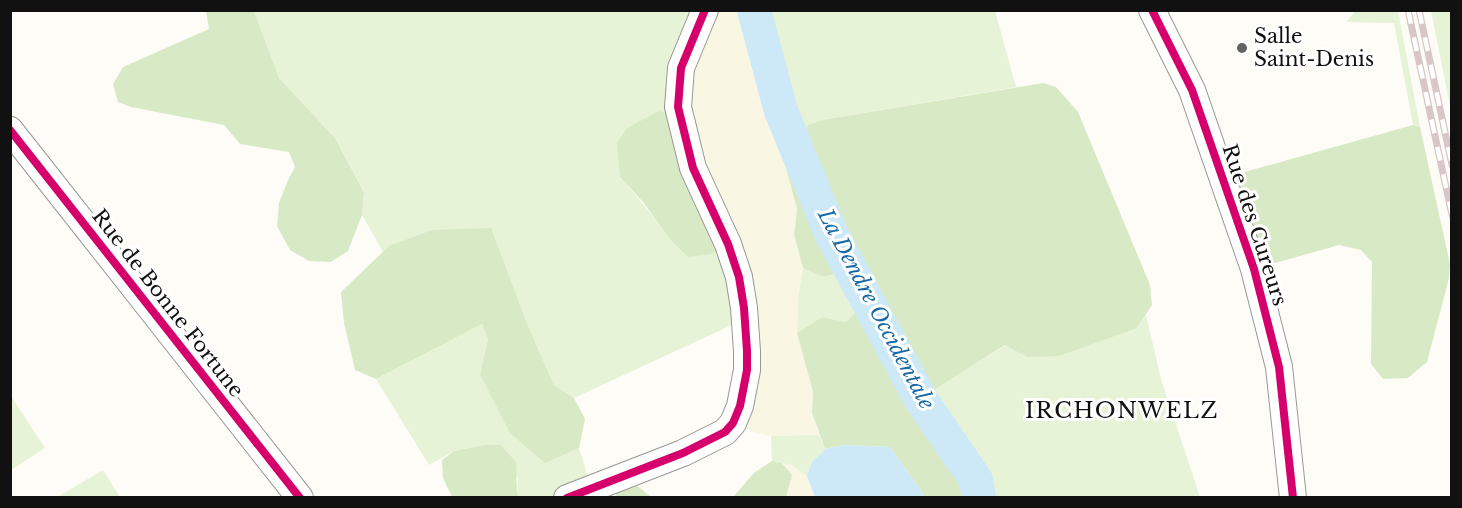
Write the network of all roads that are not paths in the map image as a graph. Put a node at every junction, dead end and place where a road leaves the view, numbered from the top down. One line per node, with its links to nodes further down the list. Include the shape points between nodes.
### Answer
1 (705, 10): 5 (street, via 681,68 678,107 693,168 728,244 738,277 747,351 740,406 733,423 710,440)
2 (1152, 10): 6 (street, Rue des Cureurs, via 1192,90 1254,269 1279,367)
3 (10, 130): 4 (street, Rue de Bonne Fortune)
4 (300, 498)
5 (567, 498)
6 (1293, 498)

